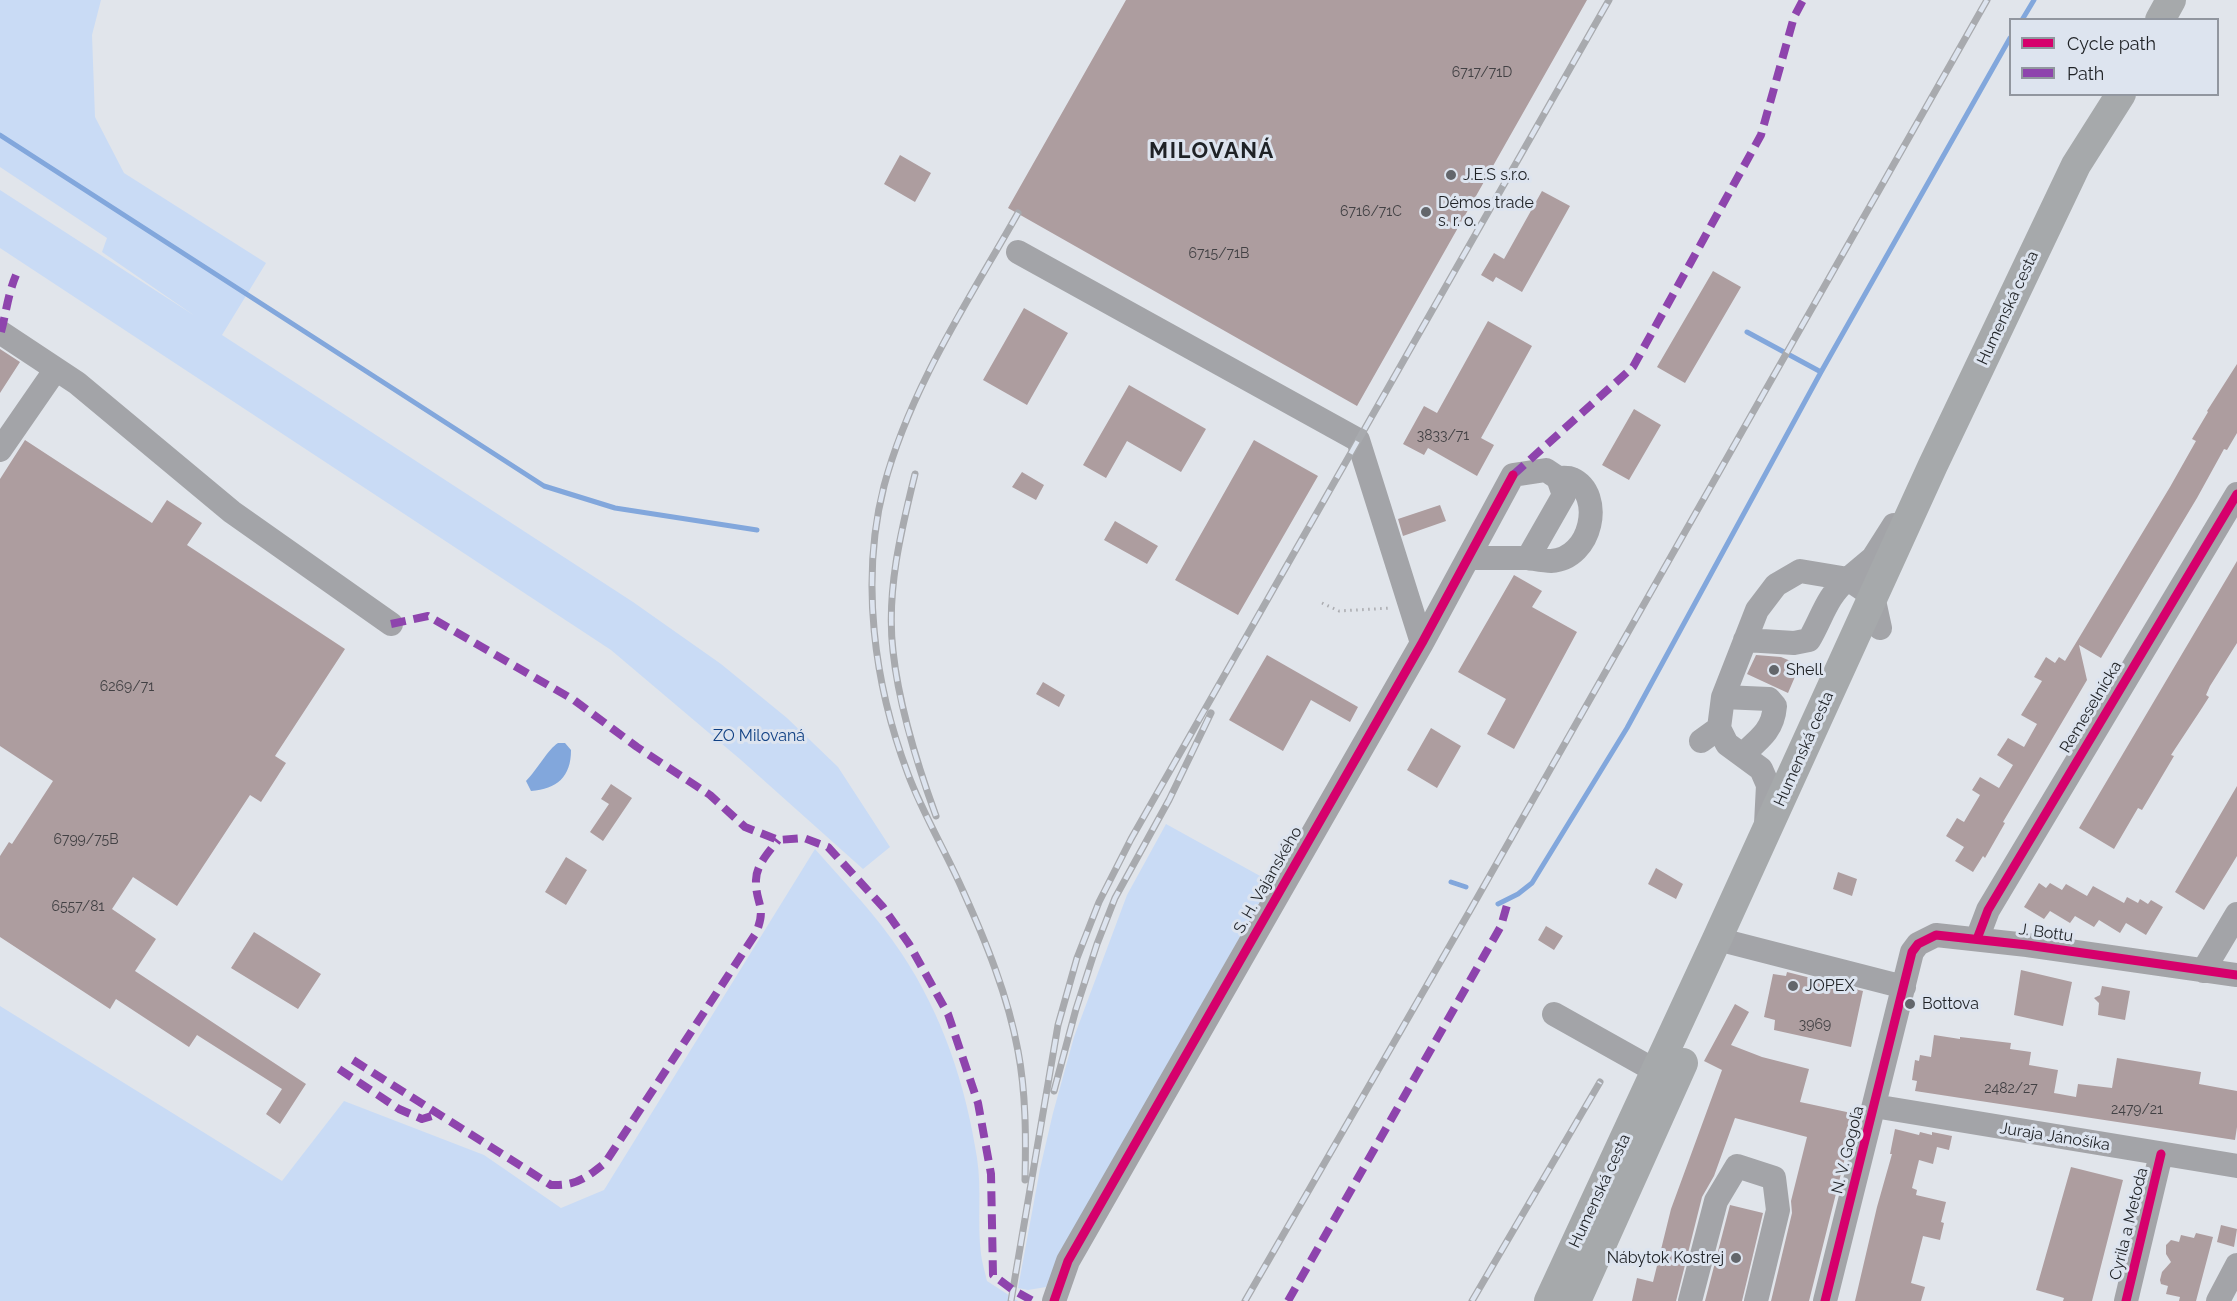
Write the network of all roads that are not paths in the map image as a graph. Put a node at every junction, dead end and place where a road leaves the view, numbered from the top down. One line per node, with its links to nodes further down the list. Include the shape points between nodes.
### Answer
1 (2171, 0): 2 (main road)
2 (2161, 18)
3 (2118, 100): 8 (main road, Humenská cesta, via 2076,165); 16 (main road, Humenská cesta, via 2092,179)
4 (1018, 252): 18 (street, via 1358,440)
5 (0, 332): 6 (street)
6 (56, 369): 7 (street); 15 (street, via 232,512)
7 (0, 450)
8 (1933, 465): 13 (street, via 1873,558); 14 (main road, Humenská cesta)
9 (1558, 478): 11 (street, S. H. Vajanského, via 1546,470 1513,475); 12 (street, via 1564,495); 12 (street, via 1571,478 1582,487 1590,504 1591,522 1583,542 1573,553 1553,561)
10 (2237, 494): 23 (street, Remeselnícka, via 1988,910)
11 (1468, 558): 12 (street); 18 (street, S. H. Vajanského)
12 (1528, 558)
13 (1848, 579): 14 (street); 17 (street, via 1826,604 1809,640 1794,644); 17 (street, via 1800,571 1776,585 1756,610)
14 (1873, 596): 16 (street); 21 (main road, Humenská cesta)
15 (391, 624)
16 (1880, 628): 24 (main road, Humenská cesta)
17 (1745, 640): 19 (street)
18 (1422, 643): 34 (street, S. H. Vajanského, via 1068,1261)
19 (1723, 697): 20 (street, via 1710,734); 20 (street, via 1768,699 1775,706 1774,720 1766,733)
20 (1743, 754): 21 (street, via 1761,769 1768,785)
21 (1766, 832): 24 (main road, Humenská cesta)
22 (2237, 914): 25 (street)
23 (1977, 939): 25 (street, J. Bottu); 27 (street, J. Bottu, via 1936,935 1918,944 1912,952)
24 (1726, 942): 27 (street); 29 (main road, Humenská cesta)
25 (2203, 971): 26 (street, J. Bottu)
26 (2237, 975)
27 (1902, 996): 30 (street, N. V. Gogoľa)
28 (1554, 1014): 29 (street)
29 (1665, 1077): 35 (main road, Humenská cesta); 36 (main road, Humenská cesta)
30 (1874, 1107): 31 (street, Juraja Jánošíka); 39 (street, N. V. Gogoľa)
31 (2162, 1154): 32 (street, Juraja Jánošíka); 40 (street, Cyrila a Metoda)
32 (2237, 1166)
33 (2237, 1265): 41 (street)
34 (1054, 1301)
35 (1549, 1301)
36 (1576, 1301)
37 (1690, 1301): 38 (street, via 1716,1201 1737,1166 1774,1178 1778,1210)
38 (1756, 1301)
39 (1825, 1301)
40 (2126, 1301)
41 (2218, 1301)

